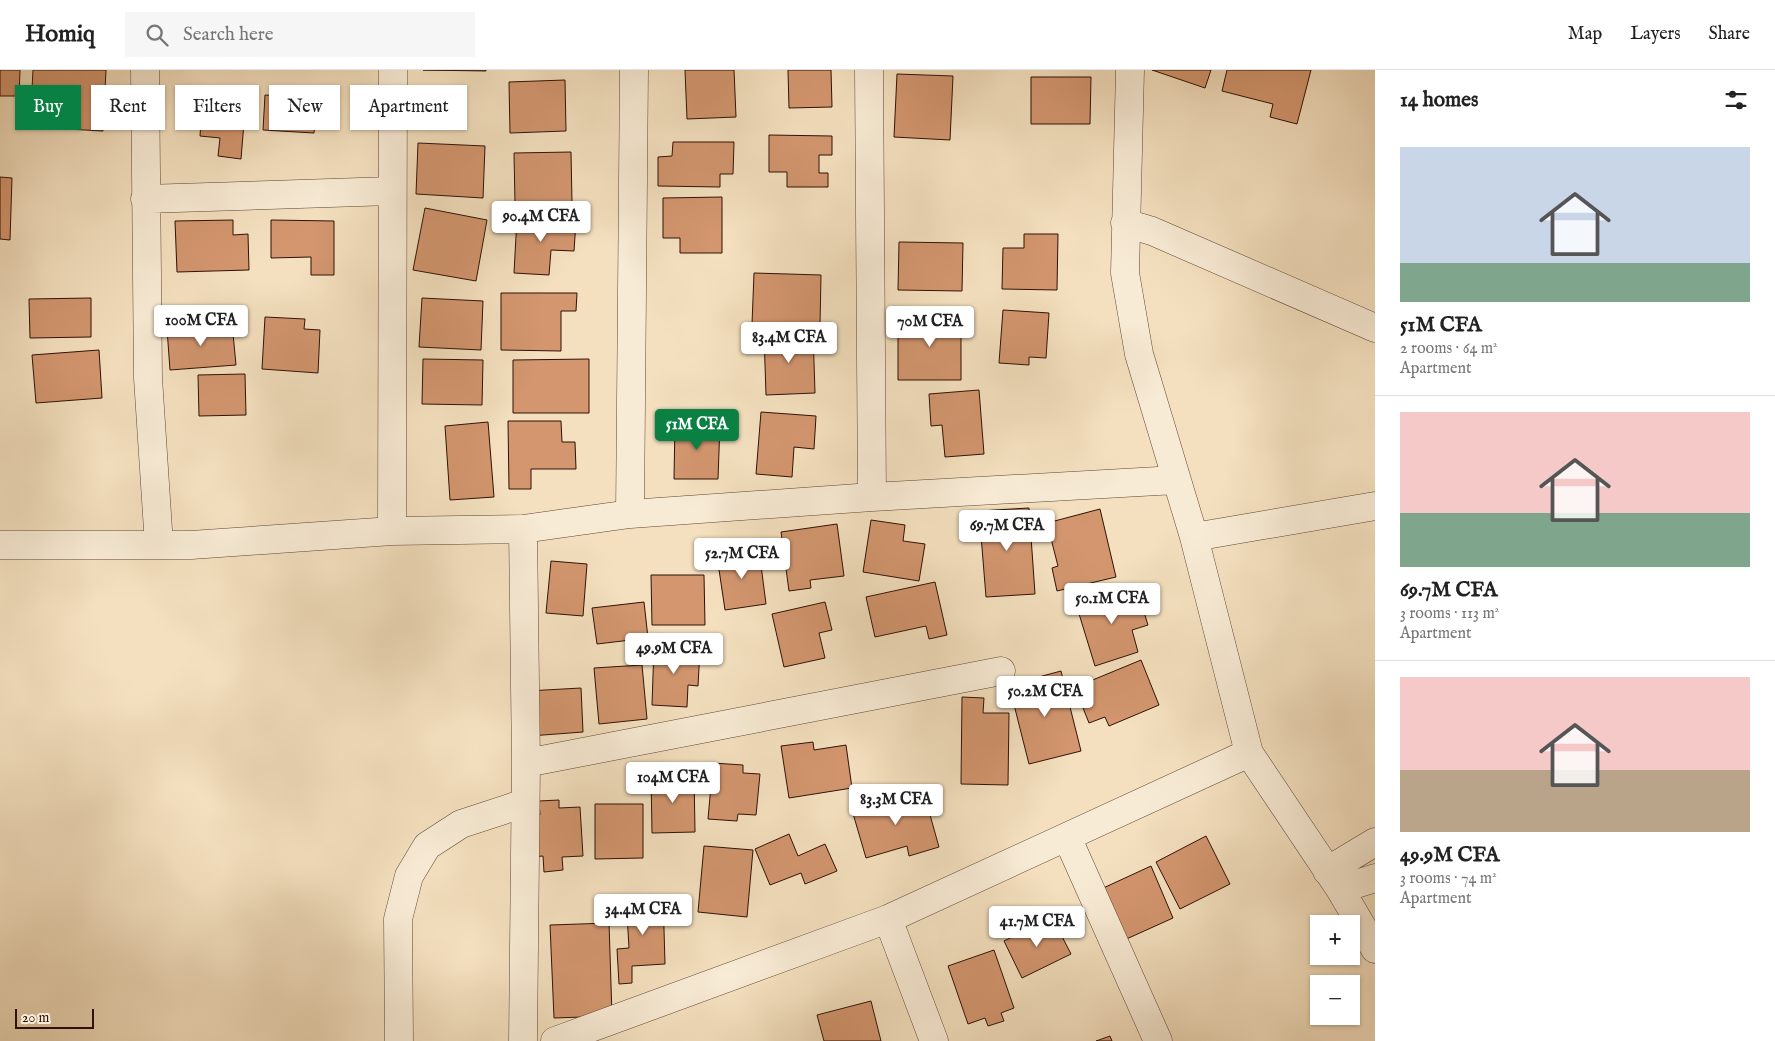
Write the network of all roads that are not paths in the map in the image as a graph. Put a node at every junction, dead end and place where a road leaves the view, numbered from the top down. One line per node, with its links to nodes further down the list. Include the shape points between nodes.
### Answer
1 (145, 70): 7 (street)
2 (393, 70): 6 (street)
3 (634, 70): 13 (street)
4 (869, 70): 11 (street)
5 (1130, 70): 8 (street)
6 (392, 191): 7 (street); 15 (street)
7 (146, 199): 18 (street, via 148,378)
8 (1125, 223): 9 (street); 10 (street, via 1124,273 1139,354)
9 (1375, 328)
10 (1176, 480): 11 (street); 16 (street)
11 (872, 497): 13 (street)
12 (1375, 506): 16 (street)
13 (630, 514): 14 (street)
14 (523, 528): 15 (street); 21 (street)
15 (392, 532): 18 (street)
16 (1194, 537): 20 (street)
17 (0, 545): 18 (street)
18 (159, 545)
19 (1001, 671): 21 (street)
20 (1248, 753): 23 (street); 26 (street)
21 (526, 763): 22 (street)
22 (525, 803): 29 (street, via 461,824 426,846 409,876 398,920); 30 (street)
23 (1067, 837): 27 (street); 33 (street)
24 (1375, 842): 26 (street)
25 (1375, 878): 26 (street)
26 (1334, 880): 28 (street)
27 (888, 919): 31 (street); 32 (street)
28 (1375, 949)
29 (399, 1041)
30 (523, 1041)
31 (555, 1041)
32 (934, 1041)
33 (1158, 1041)

